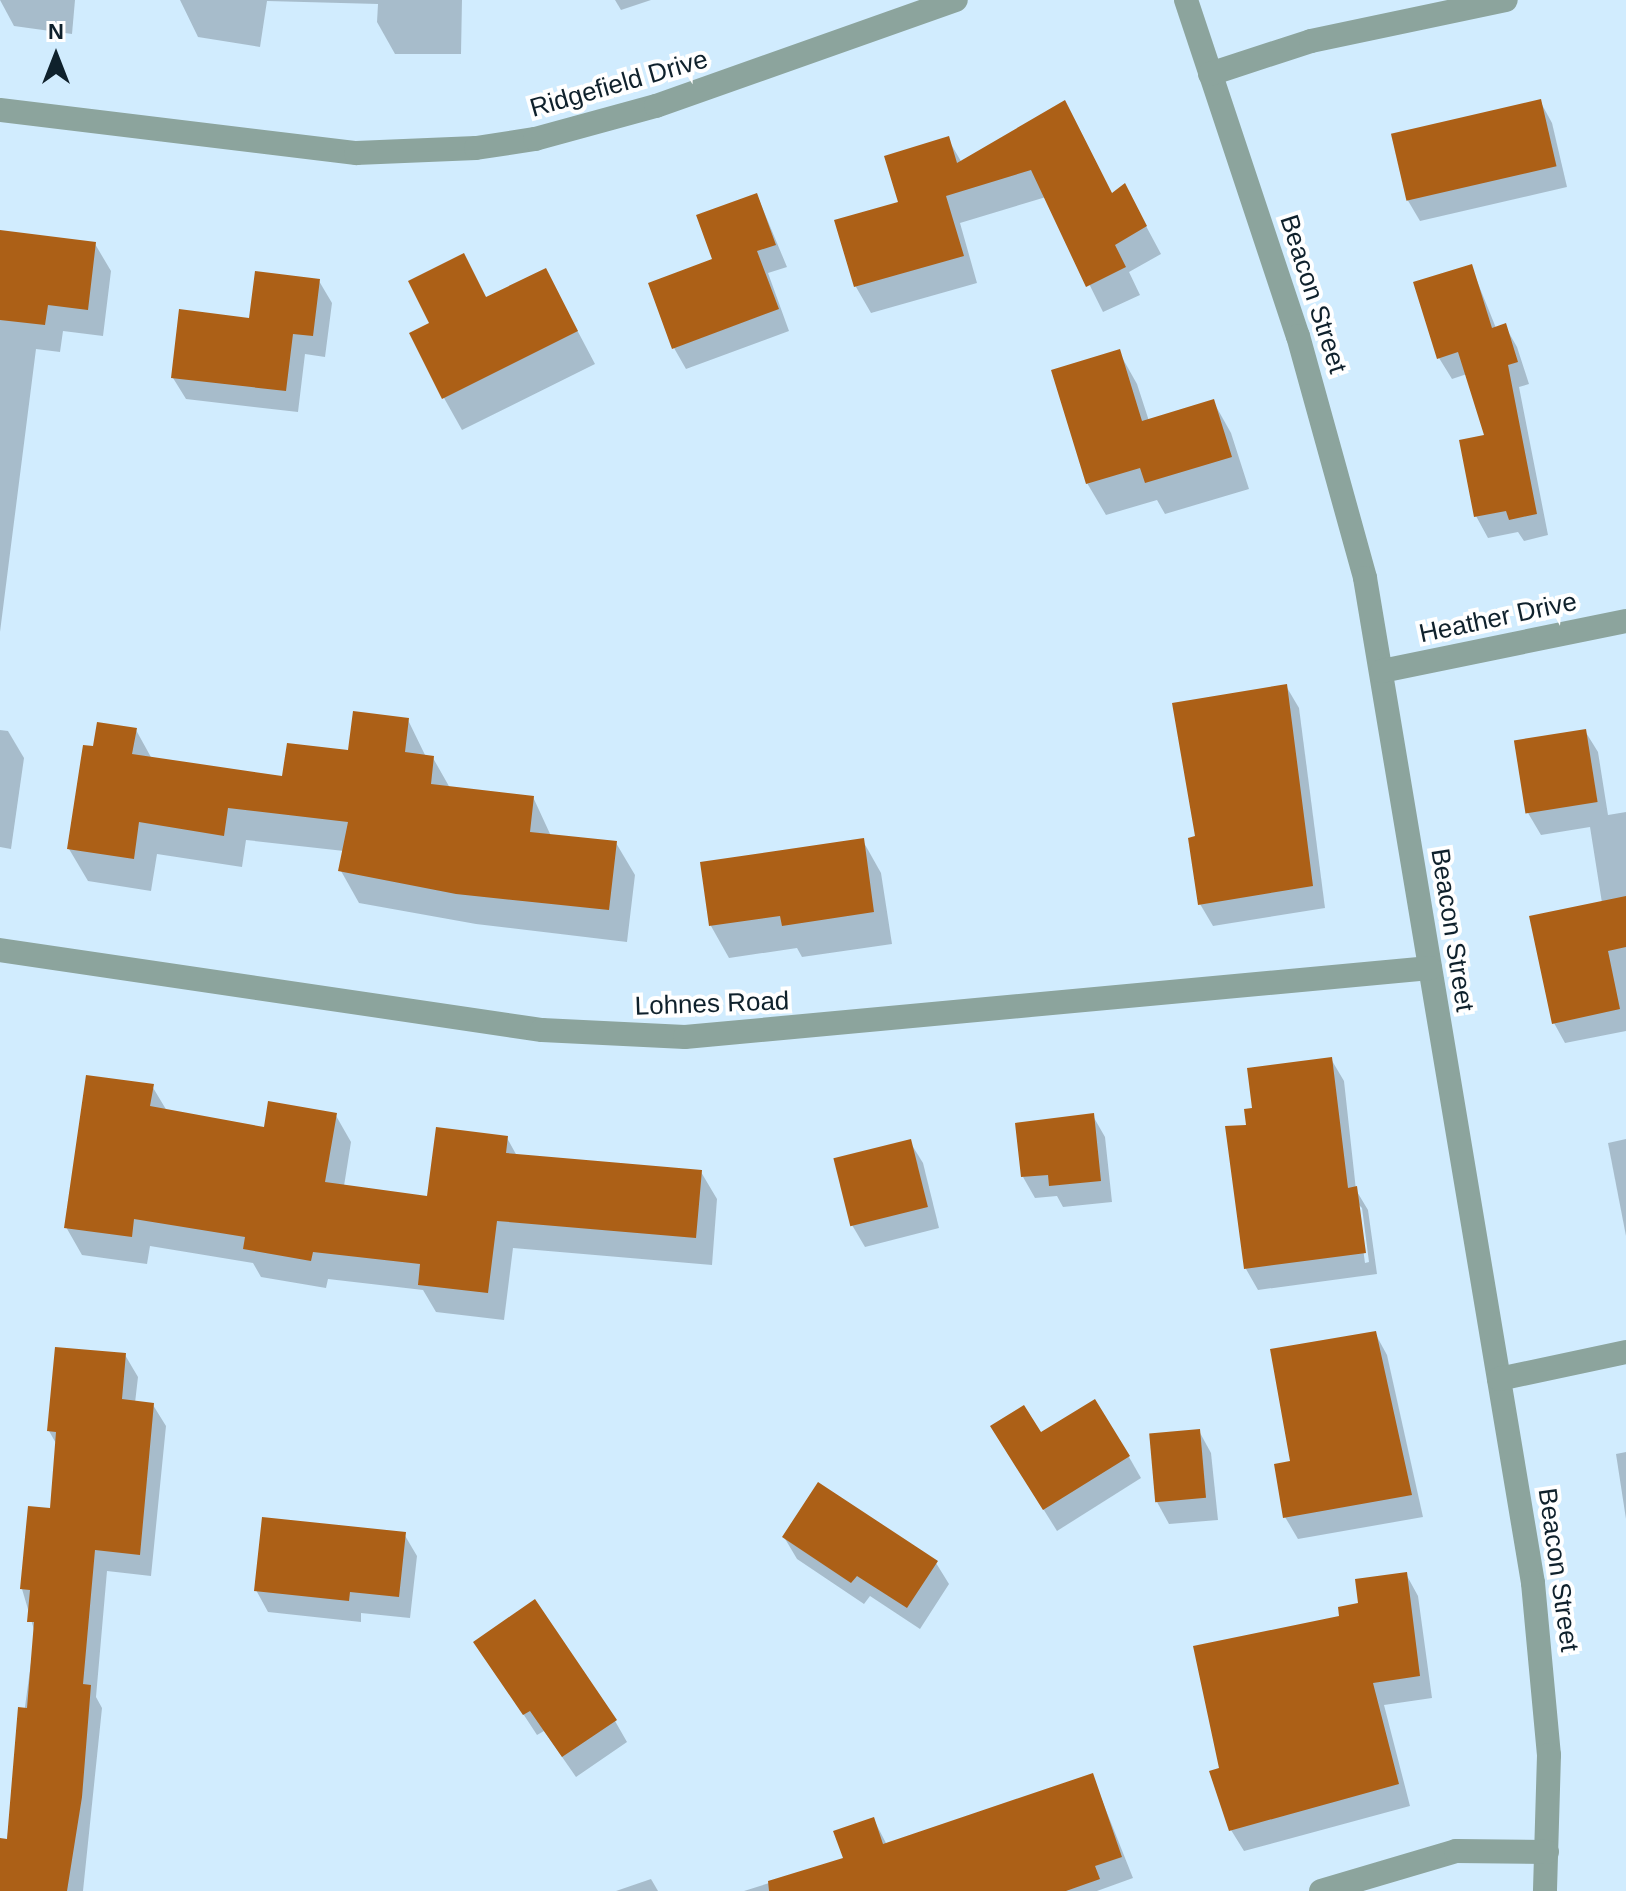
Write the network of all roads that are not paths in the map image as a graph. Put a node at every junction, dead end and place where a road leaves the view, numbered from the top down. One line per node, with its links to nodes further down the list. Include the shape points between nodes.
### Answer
1 (956, 0): 5 (street, Ridgefield Drive, via 656,106 535,139 476,148 340,152)
2 (1186, 0): 4 (street, Beacon Street)
3 (1506, 0): 4 (street, via 1311,41)
4 (1210, 74): 7 (street, Beacon Street, via 1321,412 1365,578)
5 (0, 110)
6 (1626, 621): 7 (street, Heather Drive)
7 (1382, 671): 9 (street, Beacon Street)
8 (0, 950): 9 (street, Lohnes Road, via 542,1030 685,1037)
9 (1430, 968): 11 (street, Beacon Street)
10 (1626, 1352): 11 (street)
11 (1499, 1379): 12 (street, Beacon Street, via 1544,1670)
12 (1547, 1852): 13 (street, via 1456,1851); 14 (street, Beacon Street)
13 (1321, 1891)
14 (1545, 1891)

